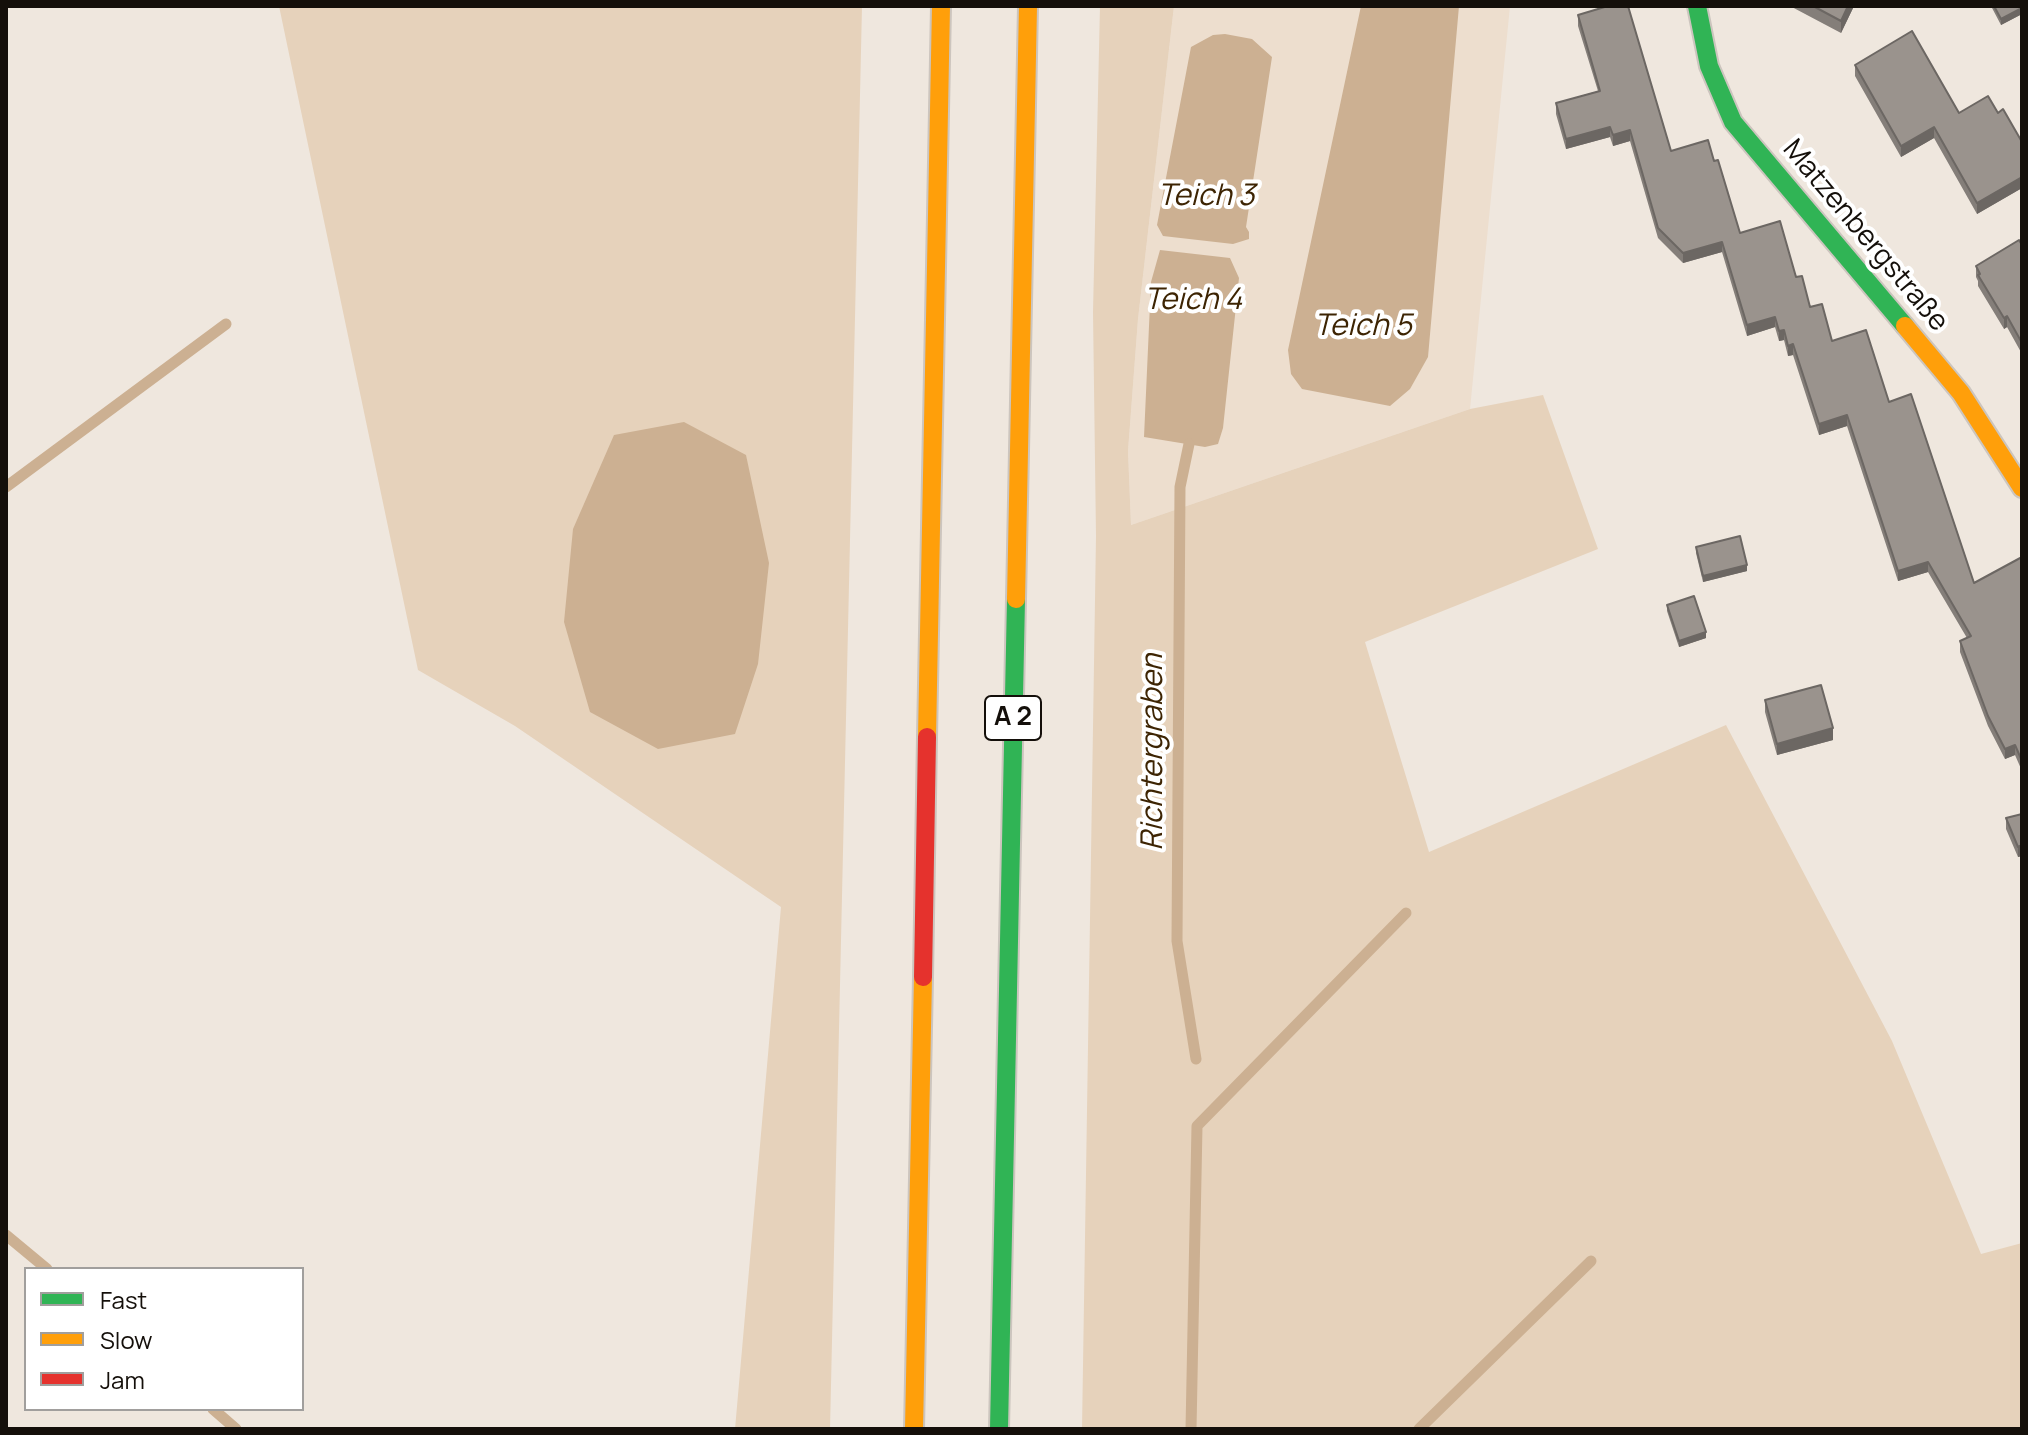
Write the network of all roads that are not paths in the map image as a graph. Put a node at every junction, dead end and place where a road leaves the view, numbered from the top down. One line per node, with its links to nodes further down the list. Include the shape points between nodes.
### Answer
1 (941, 6): 5 (main road)
2 (1028, 6): 6 (main road, A 2)
3 (1697, 6): 4 (main road, Matzenbergstraße, via 1709,66 1733,122 1961,393)
4 (2022, 488)
5 (914, 1429)
6 (999, 1429)

